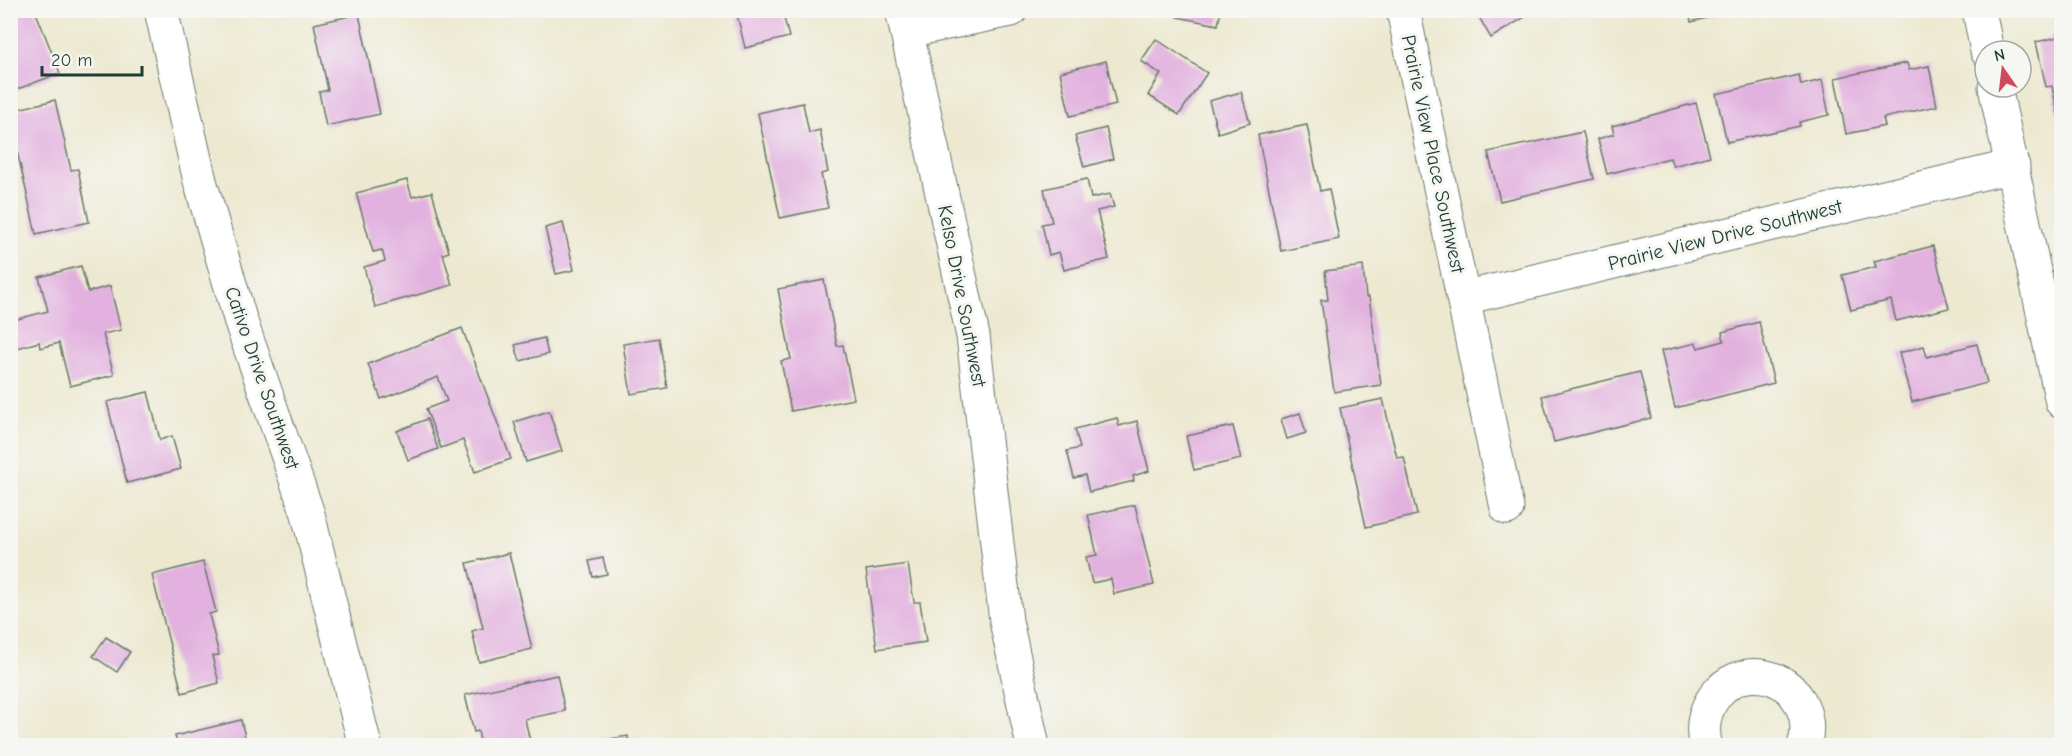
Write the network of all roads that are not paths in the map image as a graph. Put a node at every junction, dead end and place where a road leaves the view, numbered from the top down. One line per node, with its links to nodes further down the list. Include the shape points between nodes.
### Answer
1 (161, 10): 12 (street, Cativo Drive Southwest, via 200,181 241,322 308,514)
2 (1011, 10): 5 (street)
3 (1403, 10): 9 (street, Prairie View Place Southwest)
4 (1978, 10): 6 (street)
5 (904, 21): 13 (street, Kelso Drive Southwest, via 974,336 1006,621)
6 (1985, 39)
7 (1998, 99): 8 (street)
8 (2013, 166): 9 (street, Prairie View Drive Southwest); 10 (street)
9 (1466, 312): 11 (street, Prairie View Place Southwest)
10 (2061, 402)
11 (1507, 508)
12 (364, 746)
13 (1033, 746)
14 (1706, 746): 15 (street, via 1703,720 1718,692 1746,676 1763,676 1779,681 1802,704 1808,720)
15 (1804, 746)

